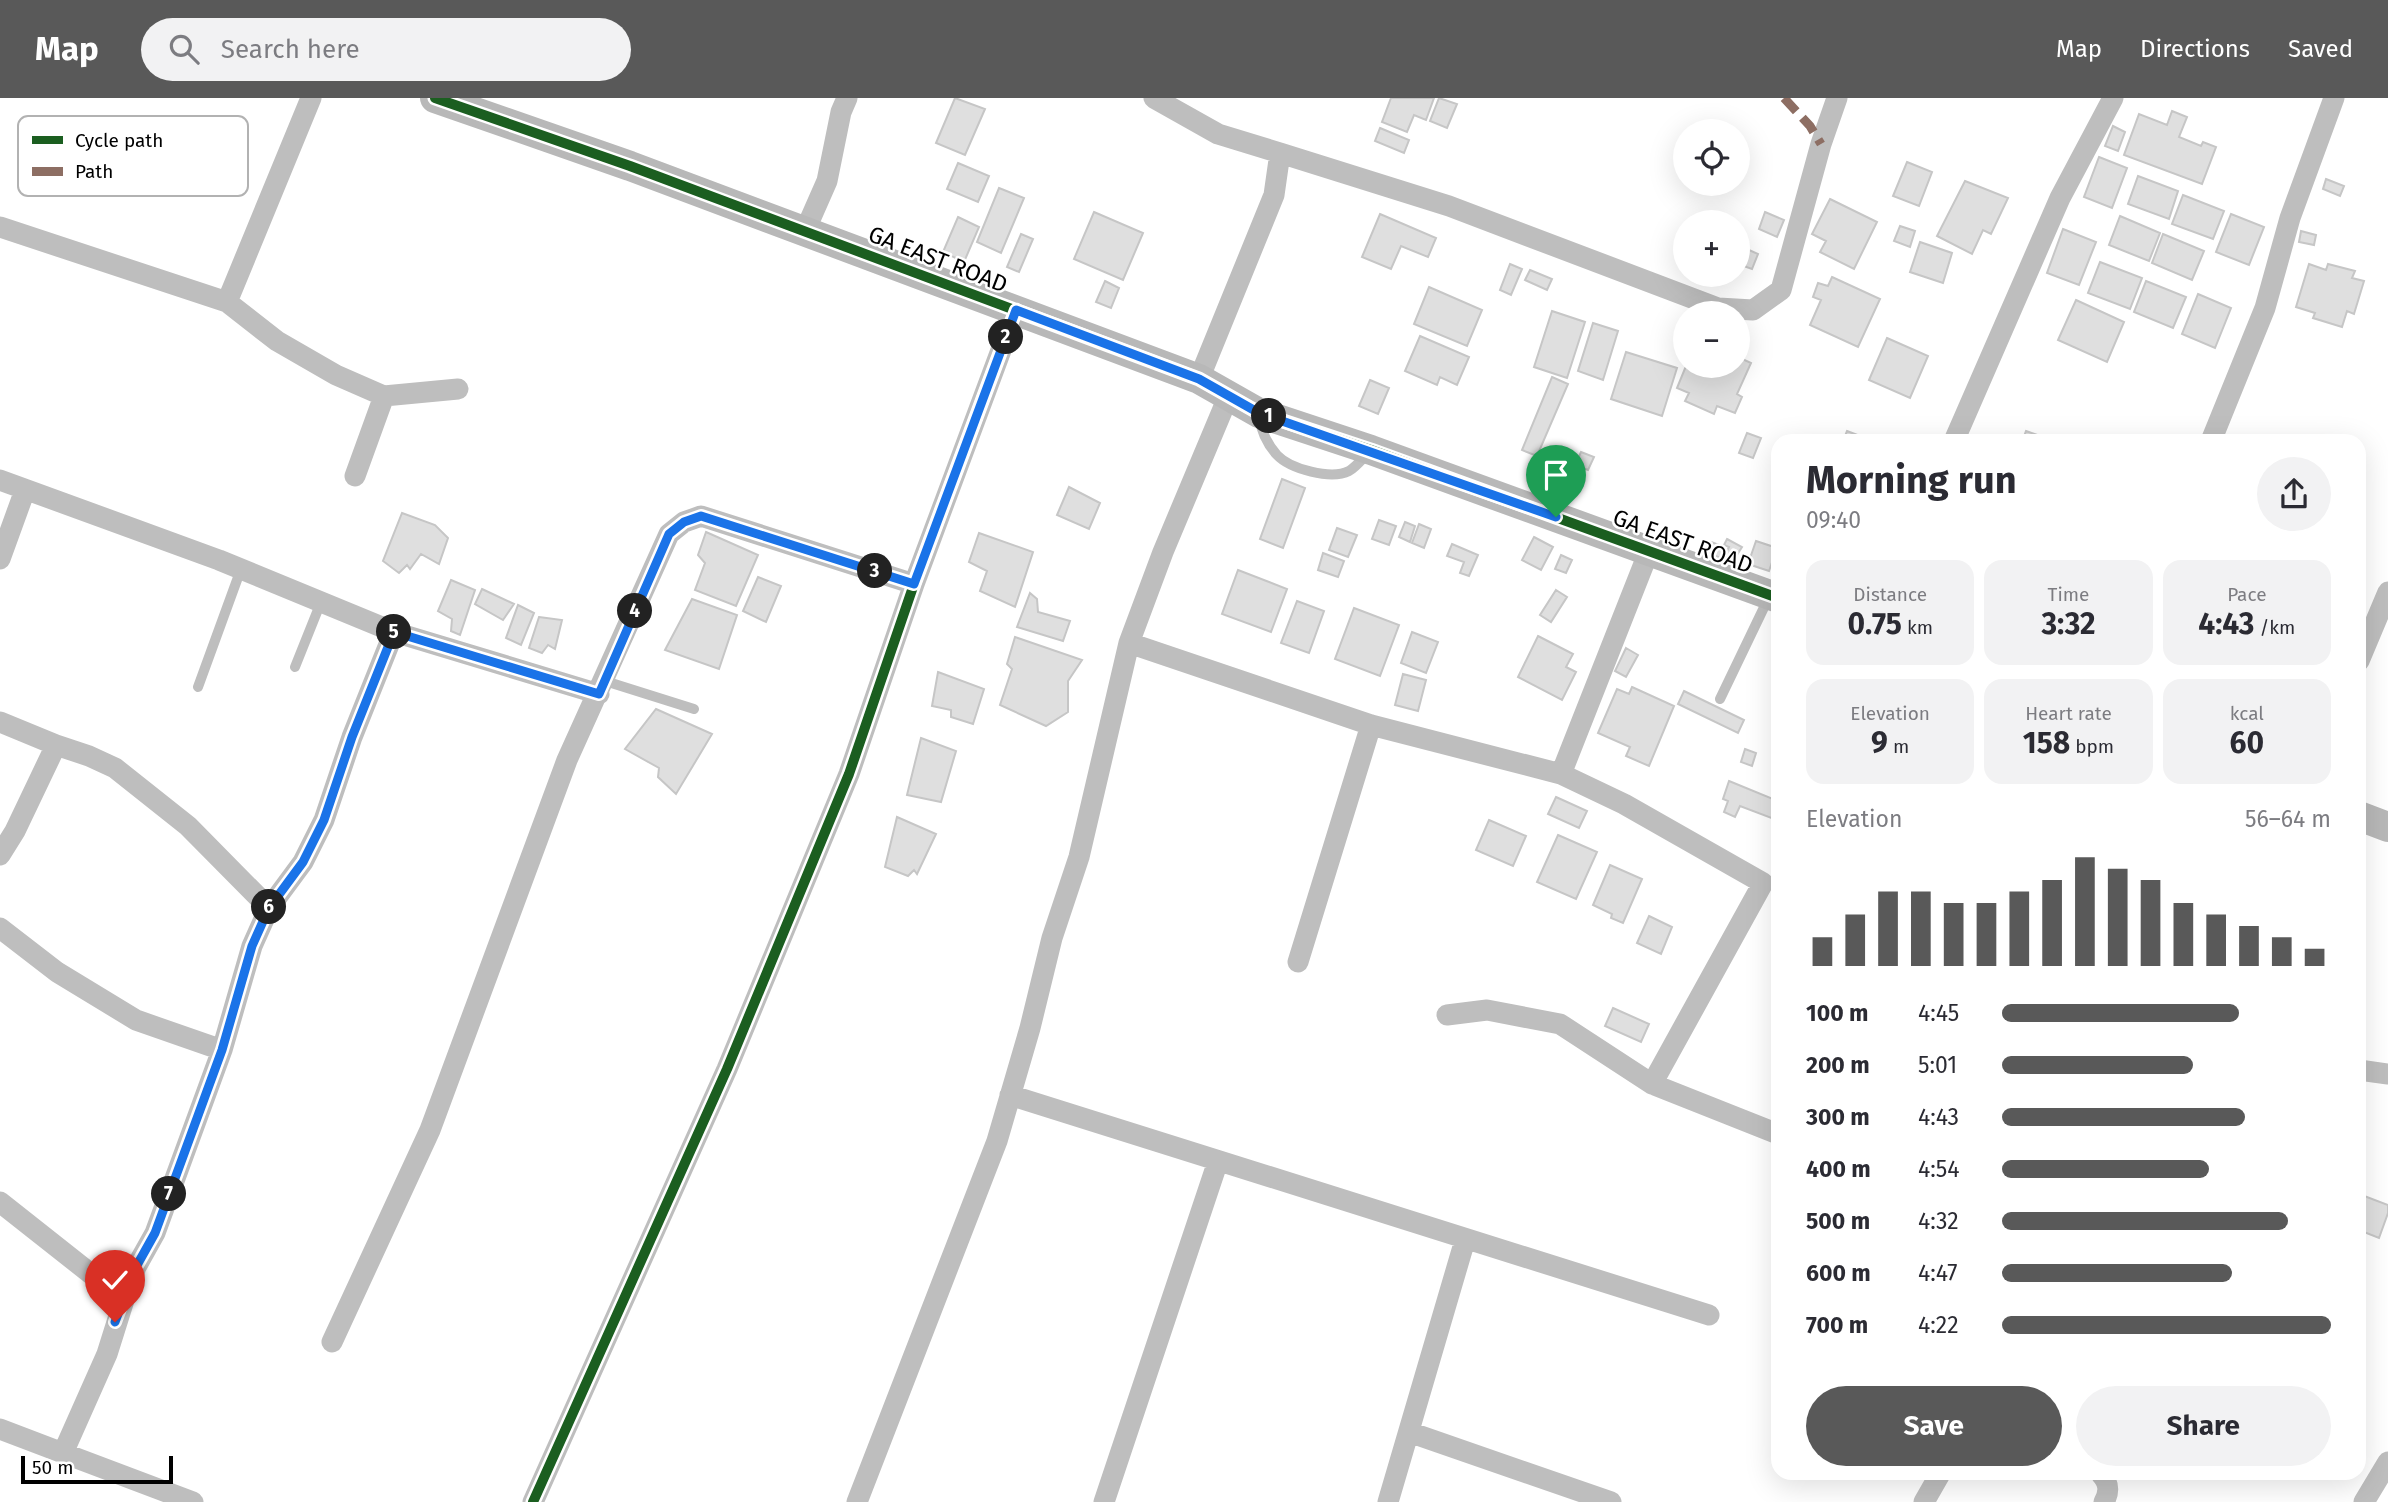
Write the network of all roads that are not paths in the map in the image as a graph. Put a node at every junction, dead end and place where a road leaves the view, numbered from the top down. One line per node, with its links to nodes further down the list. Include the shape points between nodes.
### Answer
1 (311, 98): 11 (street)
2 (435, 98): 10 (street, GA EAST ROAD)
3 (847, 98): 10 (street, via 827,181)
4 (1154, 98): 8 (street, via 1218,134)
5 (1838, 98): 8 (street, via 1781,290 1753,310 1718,308 1449,206)
6 (2113, 98): 18 (street, via 2060,198)
7 (2334, 98): 19 (street, via 2290,218 2265,308)
8 (1280, 153): 13 (street, via 1274,195)
9 (0, 227): 11 (street)
10 (805, 231): 12 (street, GA EAST ROAD)
11 (226, 302): 15 (street, via 277,341)
12 (1016, 310): 13 (street, GA EAST ROAD); 27 (street)
13 (1199, 379): 16 (street, GA EAST ROAD)
14 (458, 389): 15 (street)
15 (384, 396): 21 (street)
16 (1228, 397): 17 (street, GA EAST ROAD); 33 (street)
17 (1259, 413): 20 (street, GA EAST ROAD); 20 (lane, via 1261,432 1279,457 1315,473 1350,471)
18 (1957, 434)
19 (2214, 434)
20 (1371, 450): 24 (street, GA EAST ROAD)
21 (355, 476)
22 (0, 480): 23 (street)
23 (25, 490): 25 (street); 26 (street)
24 (1649, 551): 29 (street, GA EAST ROAD); 43 (street)
25 (0, 559)
26 (241, 569): 30 (street); 36 (lane)
27 (914, 584): 37 (street, via 701,516 669,534); 71 (street, via 849,774 732,1056)
28 (2388, 592): 34 (street)
29 (1771, 595)
30 (321, 602): 32 (street); 35 (lane)
31 (1771, 602): 38 (lane)
32 (394, 632): 37 (street); 48 (street, via 324,820 303,862)
33 (1129, 643): 41 (street); 56 (street, via 1079,857)
34 (2366, 644)
35 (295, 667)
36 (198, 687)
37 (602, 687): 39 (lane); 63 (street, via 567,760 430,1130)
38 (1720, 699)
39 (694, 709)
40 (0, 722): 42 (street)
41 (1371, 725): 43 (street); 50 (street)
42 (56, 745): 46 (street); 48 (street, via 115,768 188,826)
43 (1561, 774): 47 (street)
44 (2366, 819): 45 (street)
45 (2388, 827)
46 (0, 855)
47 (1770, 885): 55 (street)
48 (269, 908): 52 (street, via 252,946)
49 (0, 929): 52 (street, via 57,972 136,1020)
50 (1297, 962)
51 (1447, 1015): 55 (street, via 1487,1010 1560,1024)
52 (222, 1050): 61 (street, via 155,1233)
53 (2366, 1071): 54 (street)
54 (2388, 1074)
55 (1652, 1084): 57 (street)
56 (1010, 1096): 58 (street); 72 (street, via 997,1141)
57 (1771, 1131)
58 (1218, 1161): 60 (street); 73 (street)
59 (0, 1202): 61 (street)
60 (1465, 1240): 62 (street); 65 (street)
61 (124, 1300): 66 (street, via 107,1354)
62 (1709, 1315)
63 (331, 1342)
64 (0, 1429): 66 (street)
65 (1409, 1432): 74 (street); 75 (street)
66 (63, 1453): 70 (street)
67 (2388, 1462): 78 (street)
68 (1937, 1480): 76 (street)
69 (2106, 1480): 77 (street)
70 (192, 1502)
71 (533, 1502)
72 (857, 1502)
73 (1104, 1502)
74 (1388, 1502)
75 (1611, 1502)
76 (1924, 1502)
77 (2104, 1502)
78 (2364, 1502)

